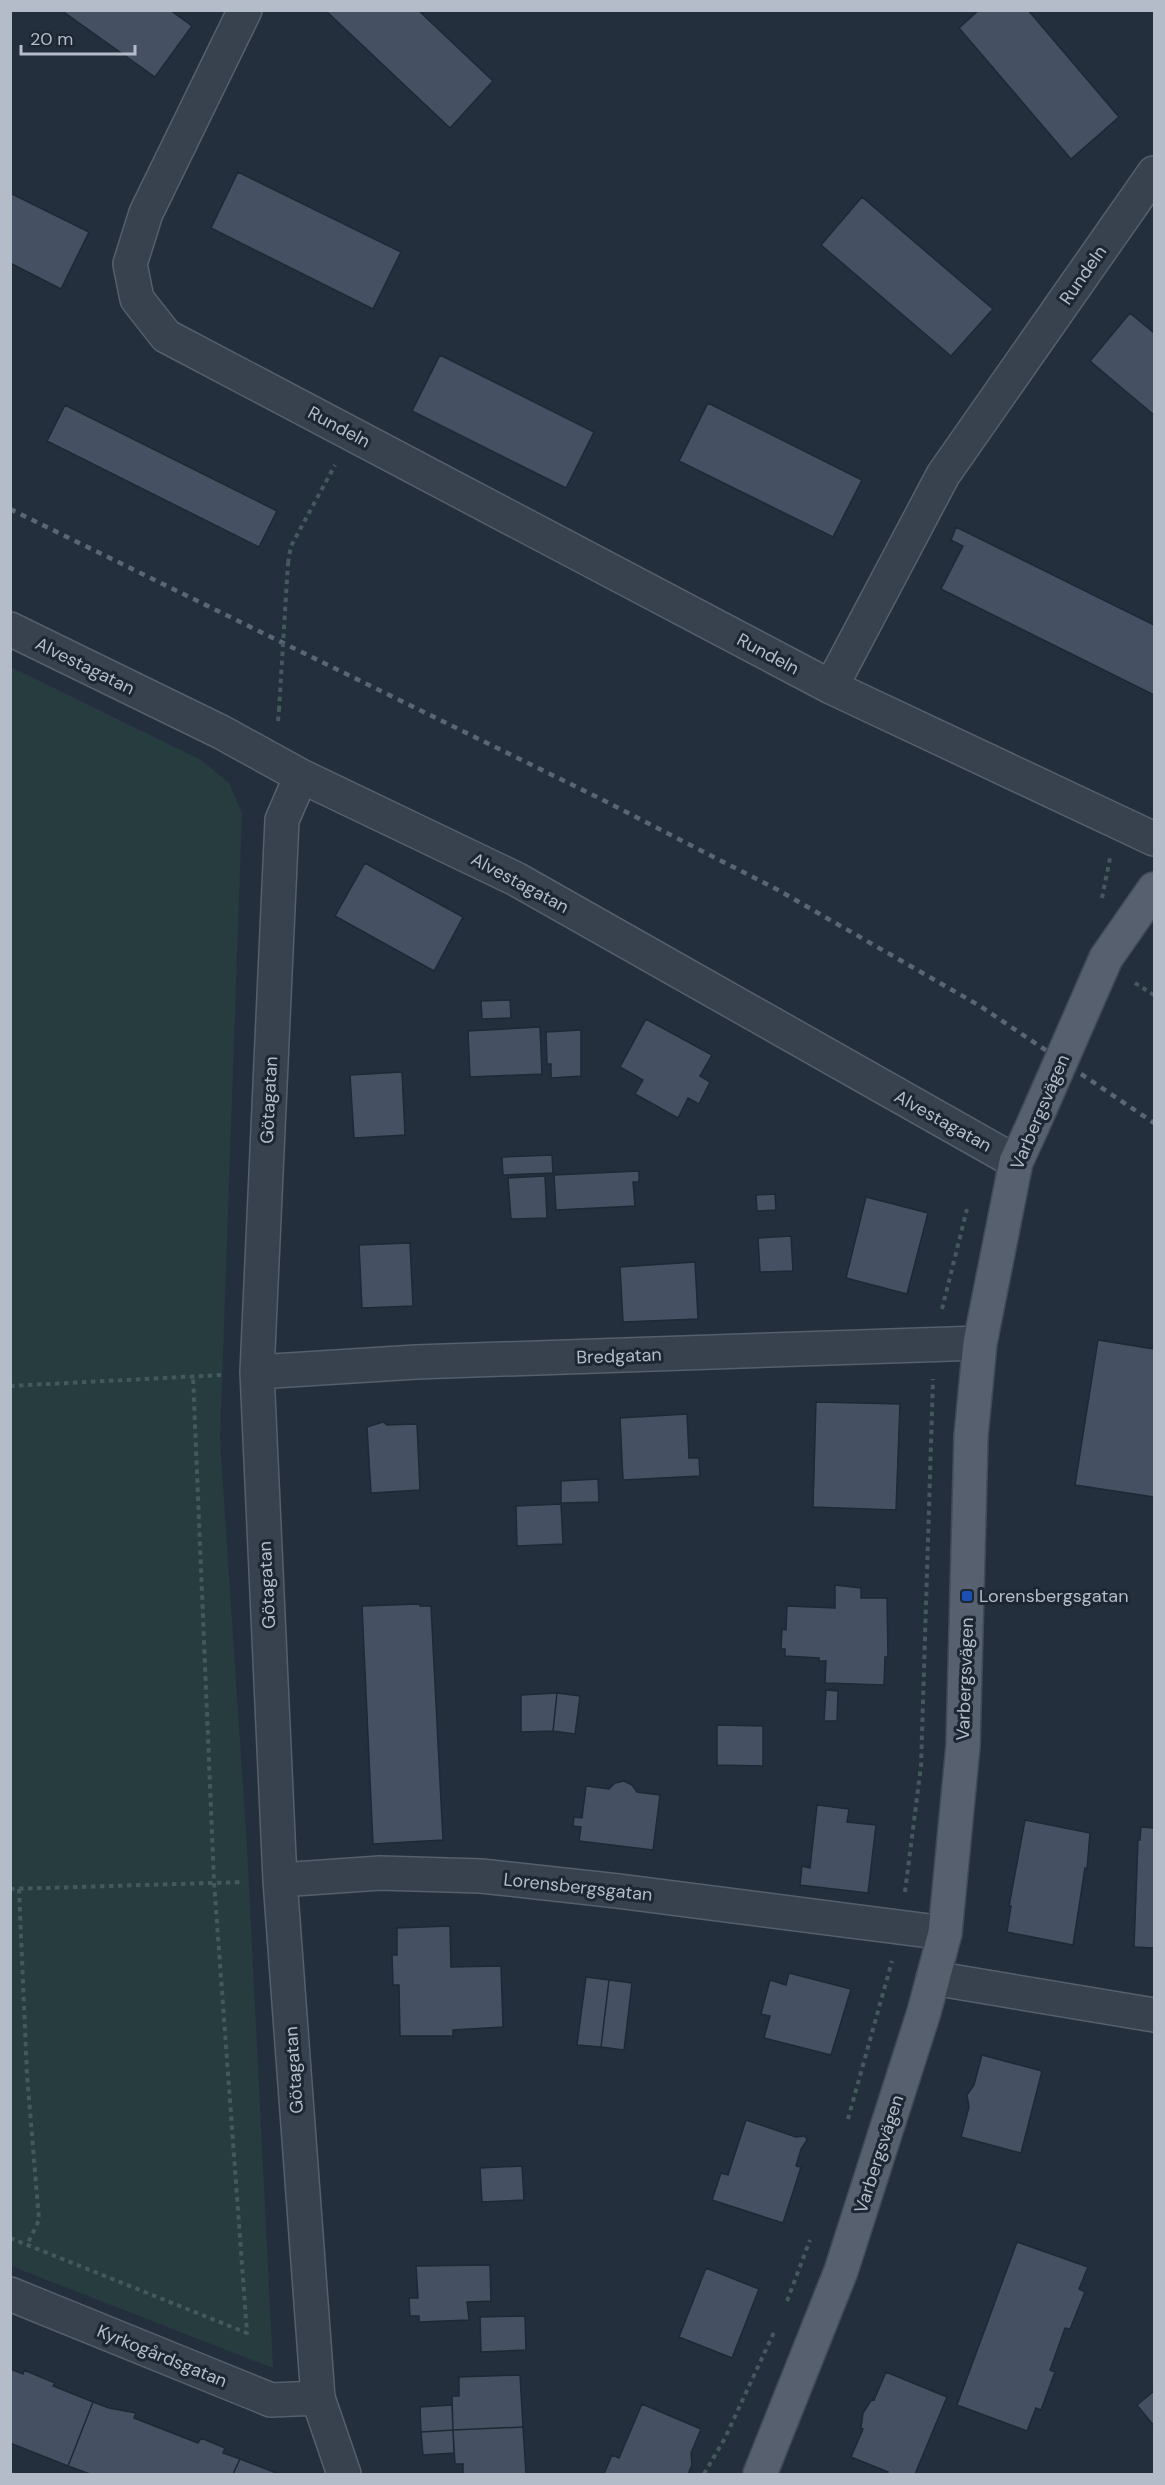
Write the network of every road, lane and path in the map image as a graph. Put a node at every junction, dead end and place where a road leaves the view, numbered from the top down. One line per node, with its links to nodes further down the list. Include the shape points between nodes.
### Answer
1 (245, 10): 3 (street, Rundeln, via 146,213 130,264 137,299 166,336)
2 (1155, 174): 5 (street, Rundeln, via 943,475)
3 (352, 434): 5 (street, Rundeln); 6 (path, bridge, via 291,546)
4 (10, 629): 7 (street, Alvestagatan, via 221,732)
5 (831, 687): 8 (street, Rundeln)
6 (279, 710)
7 (301, 776): 11 (street, Alvestagatan, via 516,879); 15 (street, Götagatan, via 282,820)
8 (1141, 833): 10 (path, via 1109,861)
9 (1155, 889): 11 (main road, Varbergsvägen, bridge, via 1106,958)
10 (1101, 904)
11 (1016, 1162): 13 (main road, Varbergsvägen)
12 (969, 1200): 14 (path)
13 (981, 1342): 14 (street, Bredgatan); 23 (main road, Varbergsvägen, via 972,1436 963,1746)
14 (934, 1343): 15 (street, Bredgatan, via 416,1362); 22 (path, via 921,1766)
15 (257, 1372): 16 (path); 18 (street, Götagatan)
16 (193, 1376): 17 (path); 19 (path)
17 (10, 1386)
18 (280, 1880): 19 (path); 22 (street, Lorensbergsgatan, via 380,1873 481,1876); 33 (street, Götagatan)
19 (214, 1882): 21 (path); 29 (path, via 247,2332)
20 (10, 1889): 21 (path)
21 (19, 1889): 29 (path, via 27,2075 39,2220)
22 (900, 1926): 23 (street, Lorensbergsgatan); 26 (path)
23 (945, 1933): 24 (main road, Varbergsvägen)
24 (933, 1978): 25 (street); 36 (main road, Varbergsvägen, via 841,2271)
25 (1155, 2015)
26 (847, 2124)
27 (10, 2238): 29 (path)
28 (811, 2238): 31 (path)
29 (27, 2245)
30 (10, 2294): 33 (street, Kyrkogårdsgatan, via 271,2400)
31 (786, 2304)
32 (777, 2326): 35 (path)
33 (318, 2398): 34 (street, Götagatan)
34 (344, 2475)
35 (704, 2475)
36 (760, 2475)

